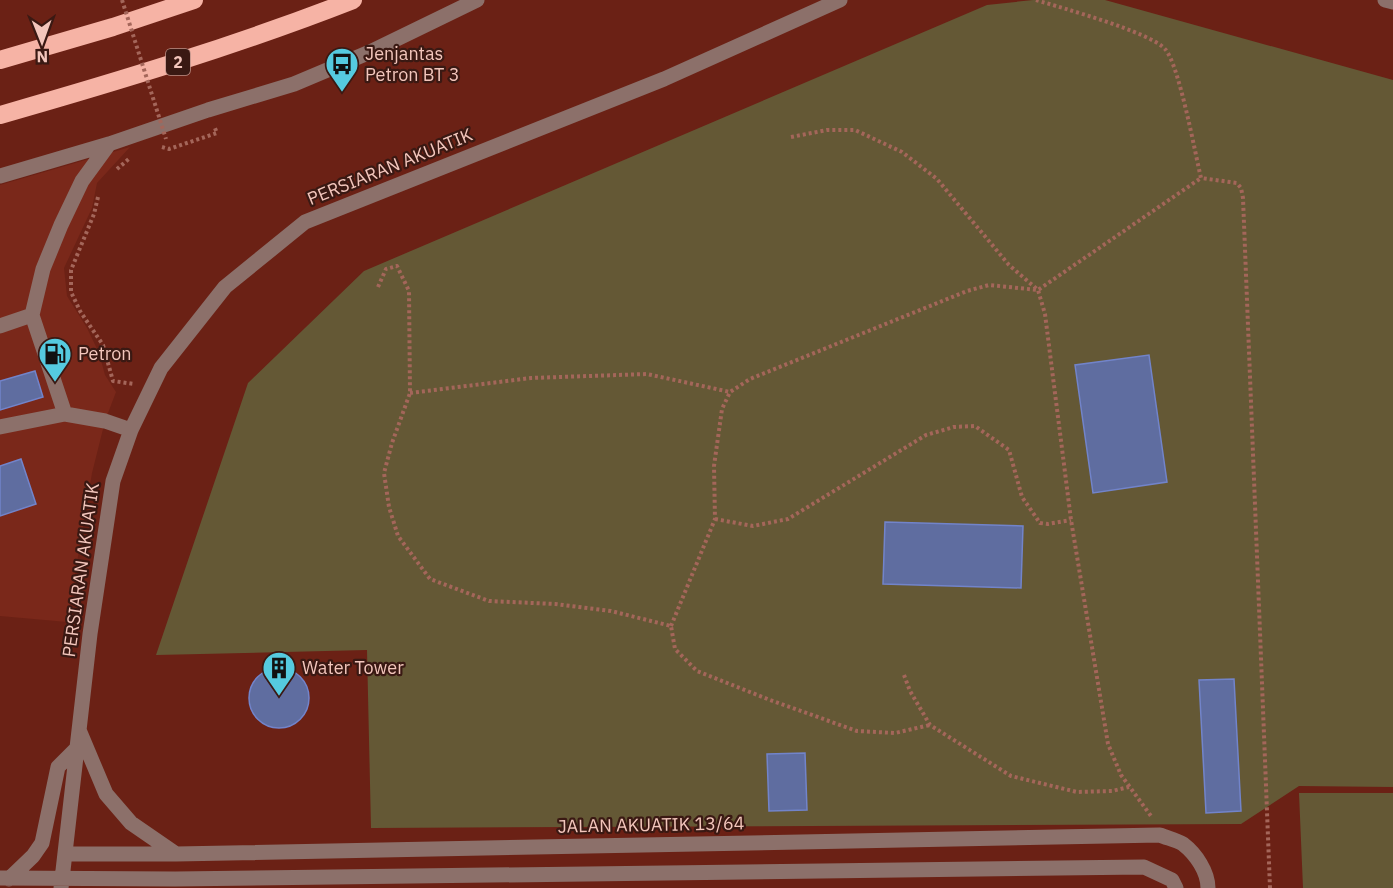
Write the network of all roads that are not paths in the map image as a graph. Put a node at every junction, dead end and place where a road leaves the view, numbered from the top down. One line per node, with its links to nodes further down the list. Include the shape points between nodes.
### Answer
1 (194, 0): 7 (highway)
2 (353, 0): 8 (highway, 2, via 137,76)
3 (477, 0): 9 (street, via 294,84)
4 (840, 0): 15 (street, PERSIARAN AKUATIK, via 664,79 304,222 225,287 161,368)
5 (1385, 0): 6 (street)
6 (1393, 3)
7 (0, 60)
8 (0, 115)
9 (109, 144): 10 (street); 11 (street, via 82,181 61,225 43,269)
10 (0, 176)
11 (32, 315): 12 (street); 13 (street)
12 (0, 326)
13 (65, 414): 14 (street); 15 (street)
14 (0, 427)
15 (131, 430): 16 (street, PERSIARAN AKUATIK, via 113,481)
16 (79, 730): 17 (street, PERSIARAN AKUATIK); 19 (street, via 106,794 131,823)
17 (77, 748): 18 (street, PERSIARAN AKUATIK); 20 (street, via 58,767 42,843 33,856)
18 (65, 854): 19 (street, JALAN AKUATIK 13/64); 24 (street, PERSIARAN AKUATIK)
19 (176, 854): 27 (street, JALAN AKUATIK 13/64, via 1160,835 1182,843 1195,856 1208,877)
20 (5, 879): 24 (street)
21 (175, 879): 23 (street); 24 (street); 25 (street)
22 (528, 882): 23 (street); 26 (street, via 1144,867 1172,880)
23 (307, 883)
24 (61, 884)
25 (127, 888)
26 (1176, 888)
27 (1208, 888)

